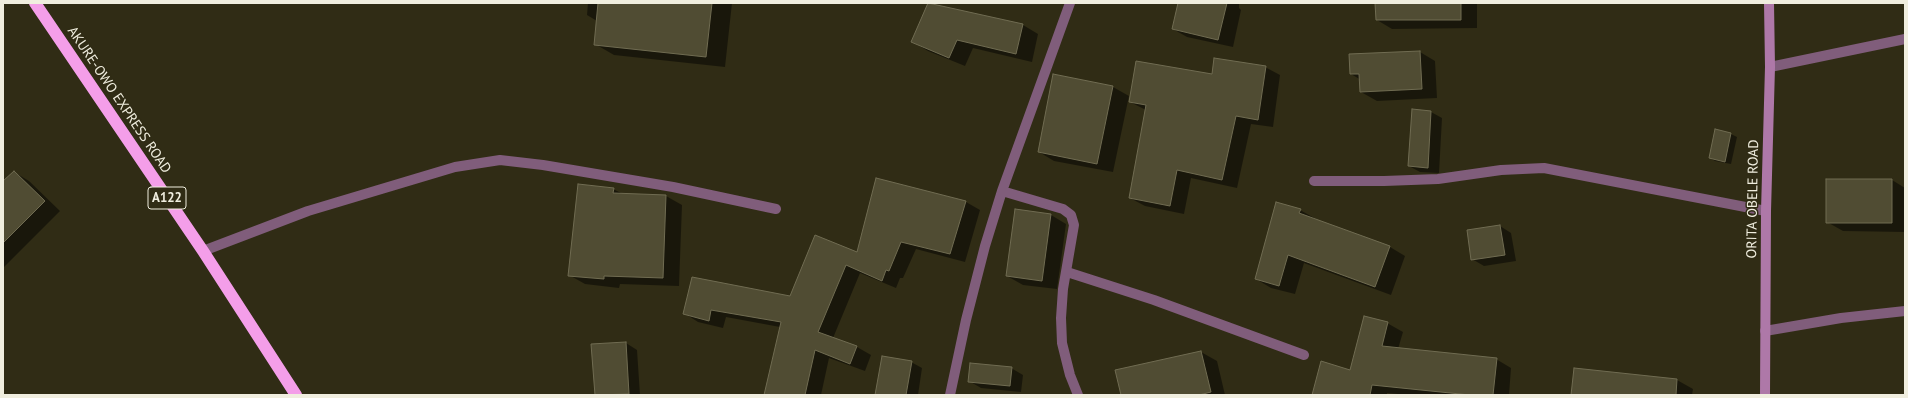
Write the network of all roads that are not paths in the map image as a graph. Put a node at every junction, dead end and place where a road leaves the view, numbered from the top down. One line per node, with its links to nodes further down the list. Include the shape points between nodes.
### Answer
1 (35, 3): 10 (highway, AKURE-OWO EXPRESS ROAD / A122)
2 (1070, 3): 7 (street)
3 (1769, 3): 5 (main road, ORITA OBELE ROAD)
4 (1905, 39): 5 (street)
5 (1770, 67): 9 (main road, ORITA OBELE ROAD)
6 (1314, 181): 9 (street, via 1438,179 1501,170 1544,168)
7 (1002, 191): 11 (street, via 1063,209 1071,215 1074,225); 16 (street, via 966,320)
8 (776, 209): 10 (street, via 673,187 543,164 500,160 455,167 374,190 308,211)
9 (1766, 211): 13 (main road, ORITA OBELE ROAD)
10 (203, 252): 15 (highway, AKURE-OWO EXPRESS ROAD / A122)
11 (1066, 272): 14 (street, via 1154,300); 17 (street, via 1061,318 1062,343)
12 (1905, 310): 13 (street)
13 (1765, 331): 18 (main road, ORITA OBELE ROAD)
14 (1304, 356)
15 (296, 395)
16 (950, 395)
17 (1078, 395)
18 (1765, 395)

